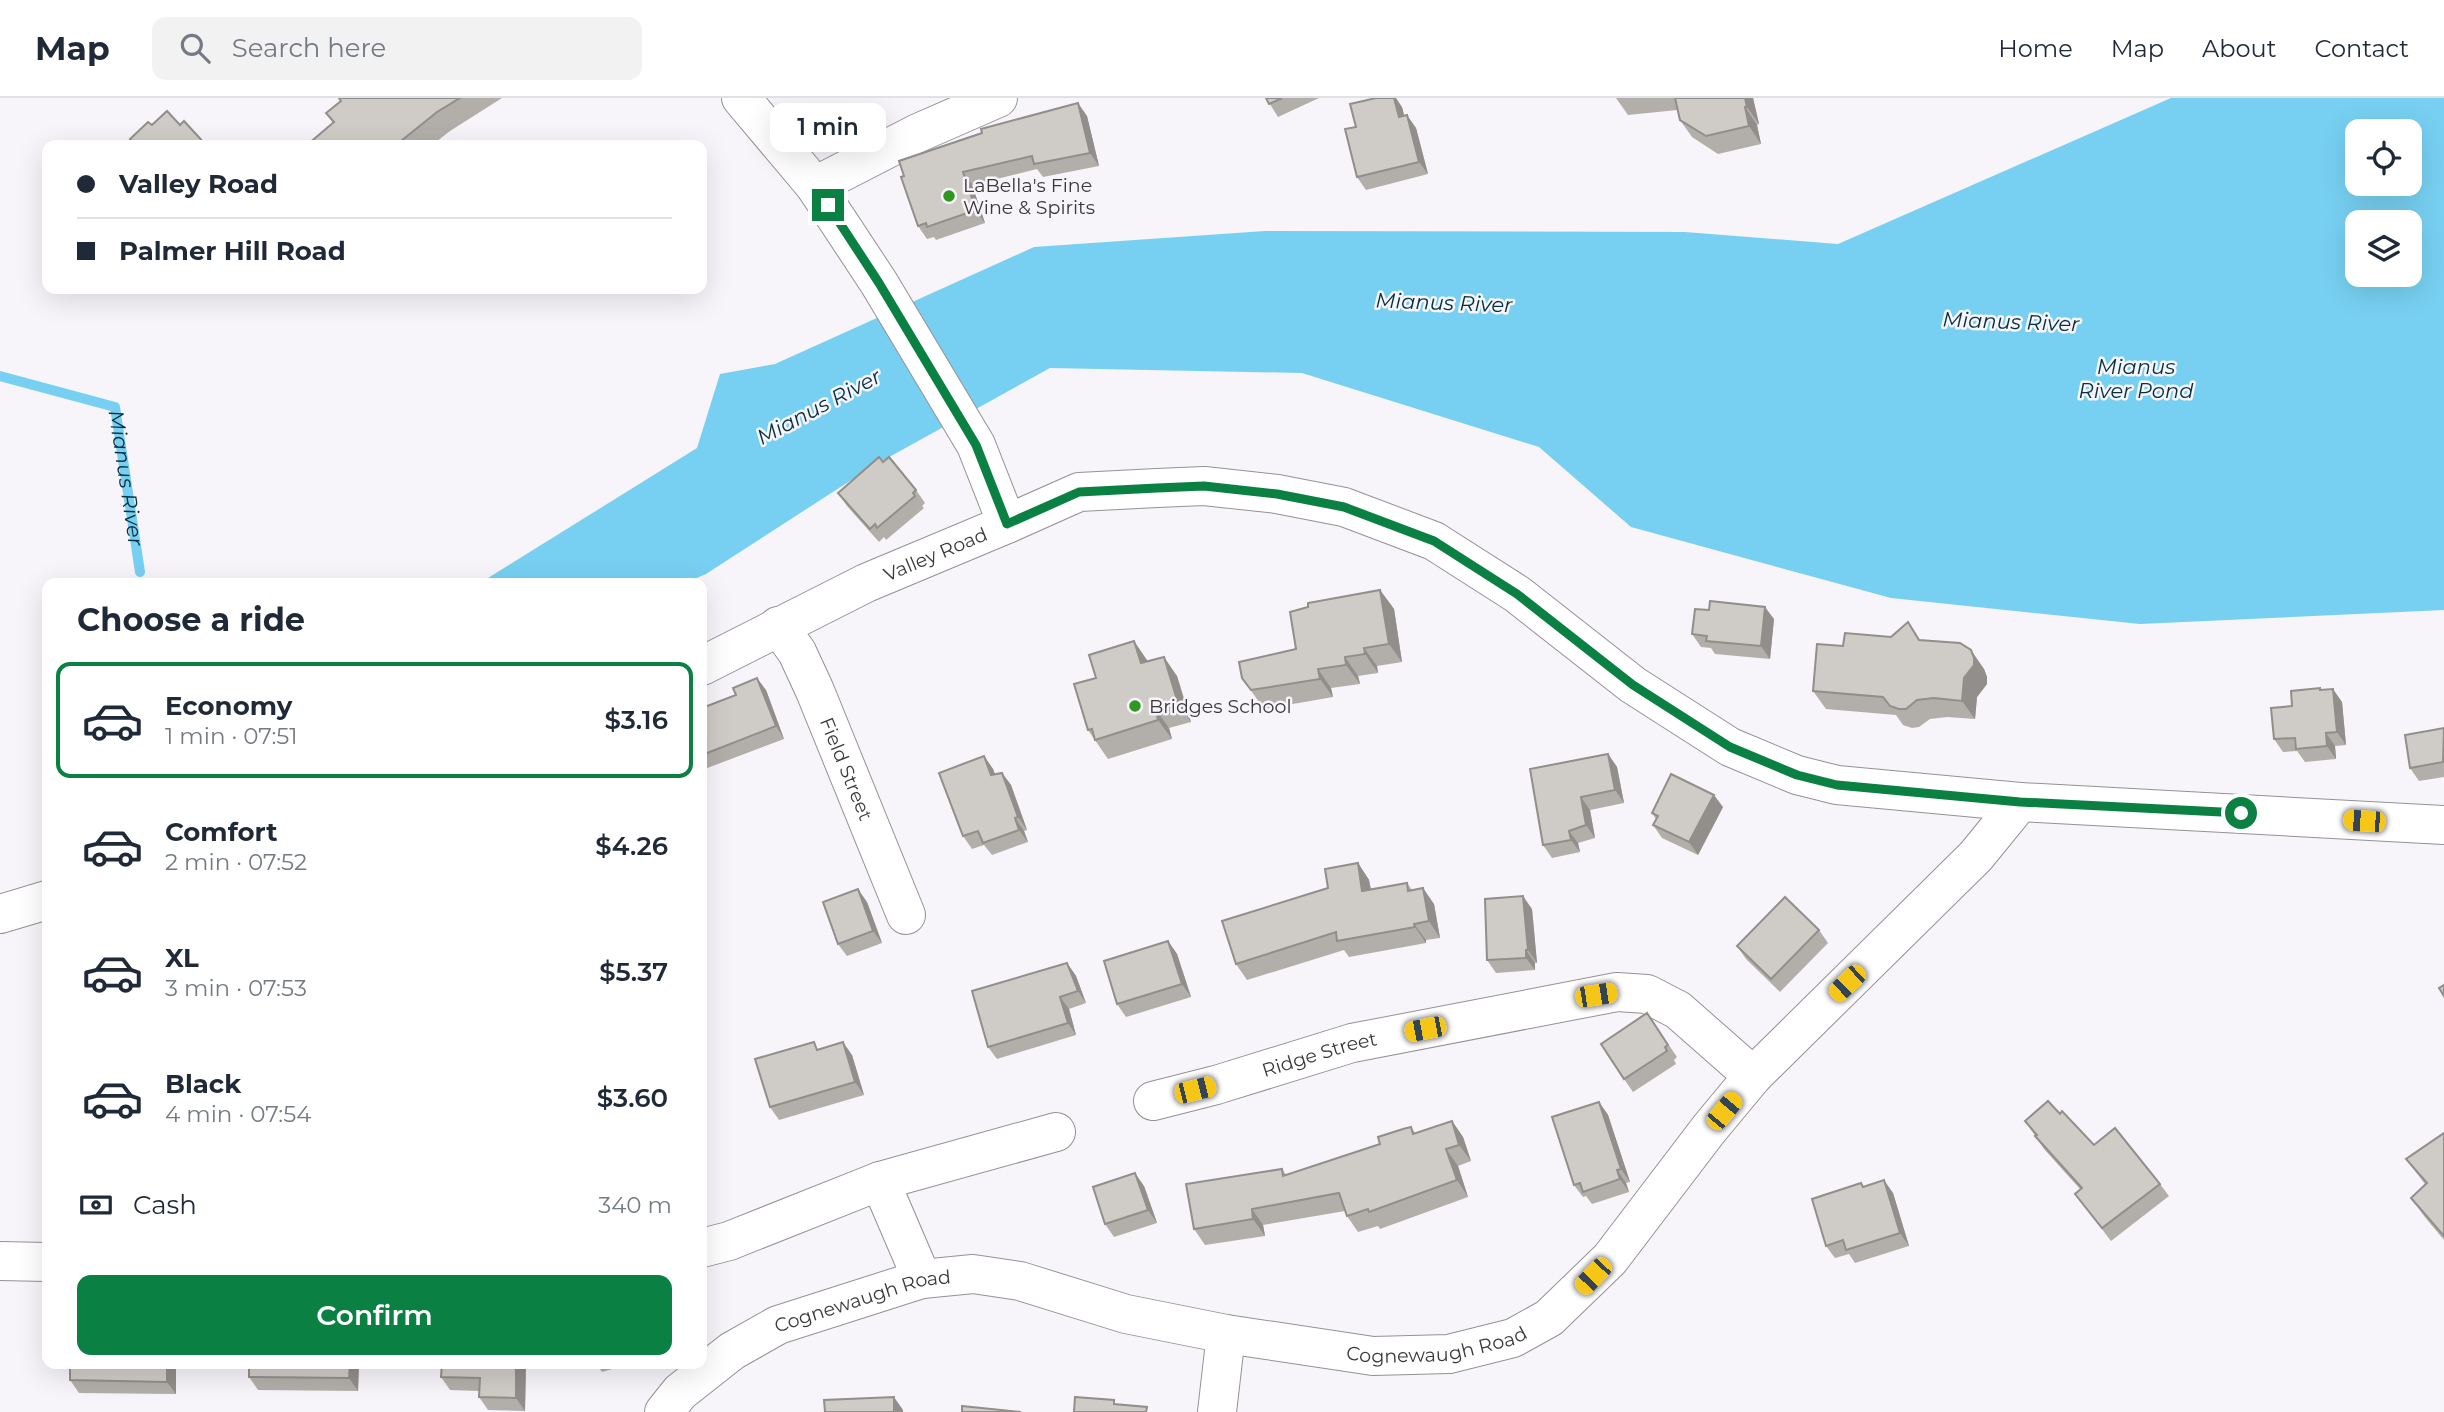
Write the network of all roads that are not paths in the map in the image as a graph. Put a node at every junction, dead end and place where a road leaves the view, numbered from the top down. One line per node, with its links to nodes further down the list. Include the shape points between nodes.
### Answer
1 (741, 98): 3 (street)
2 (998, 98): 3 (street, via 918,132)
3 (815, 186): 4 (street, via 976,445)
4 (1007, 524): 5 (street, Valley Road); 7 (street, Valley Road, via 1079,492 1157,488 1204,486 1344,507 1434,541 1517,594 1633,685 1730,747 1797,775 1837,785)
5 (778, 626): 6 (street, Valley Road); 11 (street, Field Street, via 797,652 815,691)
6 (707, 663)
7 (2020, 802): 8 (street, Valley Road); 12 (street, Cognewaugh Road, via 1976,856)
8 (2444, 825)
9 (42, 901): 10 (street)
10 (0, 914)
11 (906, 915)
12 (1753, 1076): 13 (street, Ridge Street, via 1678,1010 1647,994 1618,992 1352,1043); 20 (street, Cognewaugh Road, via 1610,1259 1549,1318 1513,1338 1449,1354 1373,1356)
13 (1153, 1101)
14 (1056, 1132): 15 (street)
15 (880, 1181): 16 (street); 19 (street)
16 (707, 1247)
17 (0, 1261): 18 (street)
18 (42, 1262)
19 (922, 1279): 20 (street, Cognewaugh Road, via 973,1274 1020,1281 1126,1314); 21 (street, Cognewaugh Road, via 778,1325 732,1351 680,1392)
20 (1226, 1334): 22 (street)
21 (664, 1412)
22 (1217, 1412)

